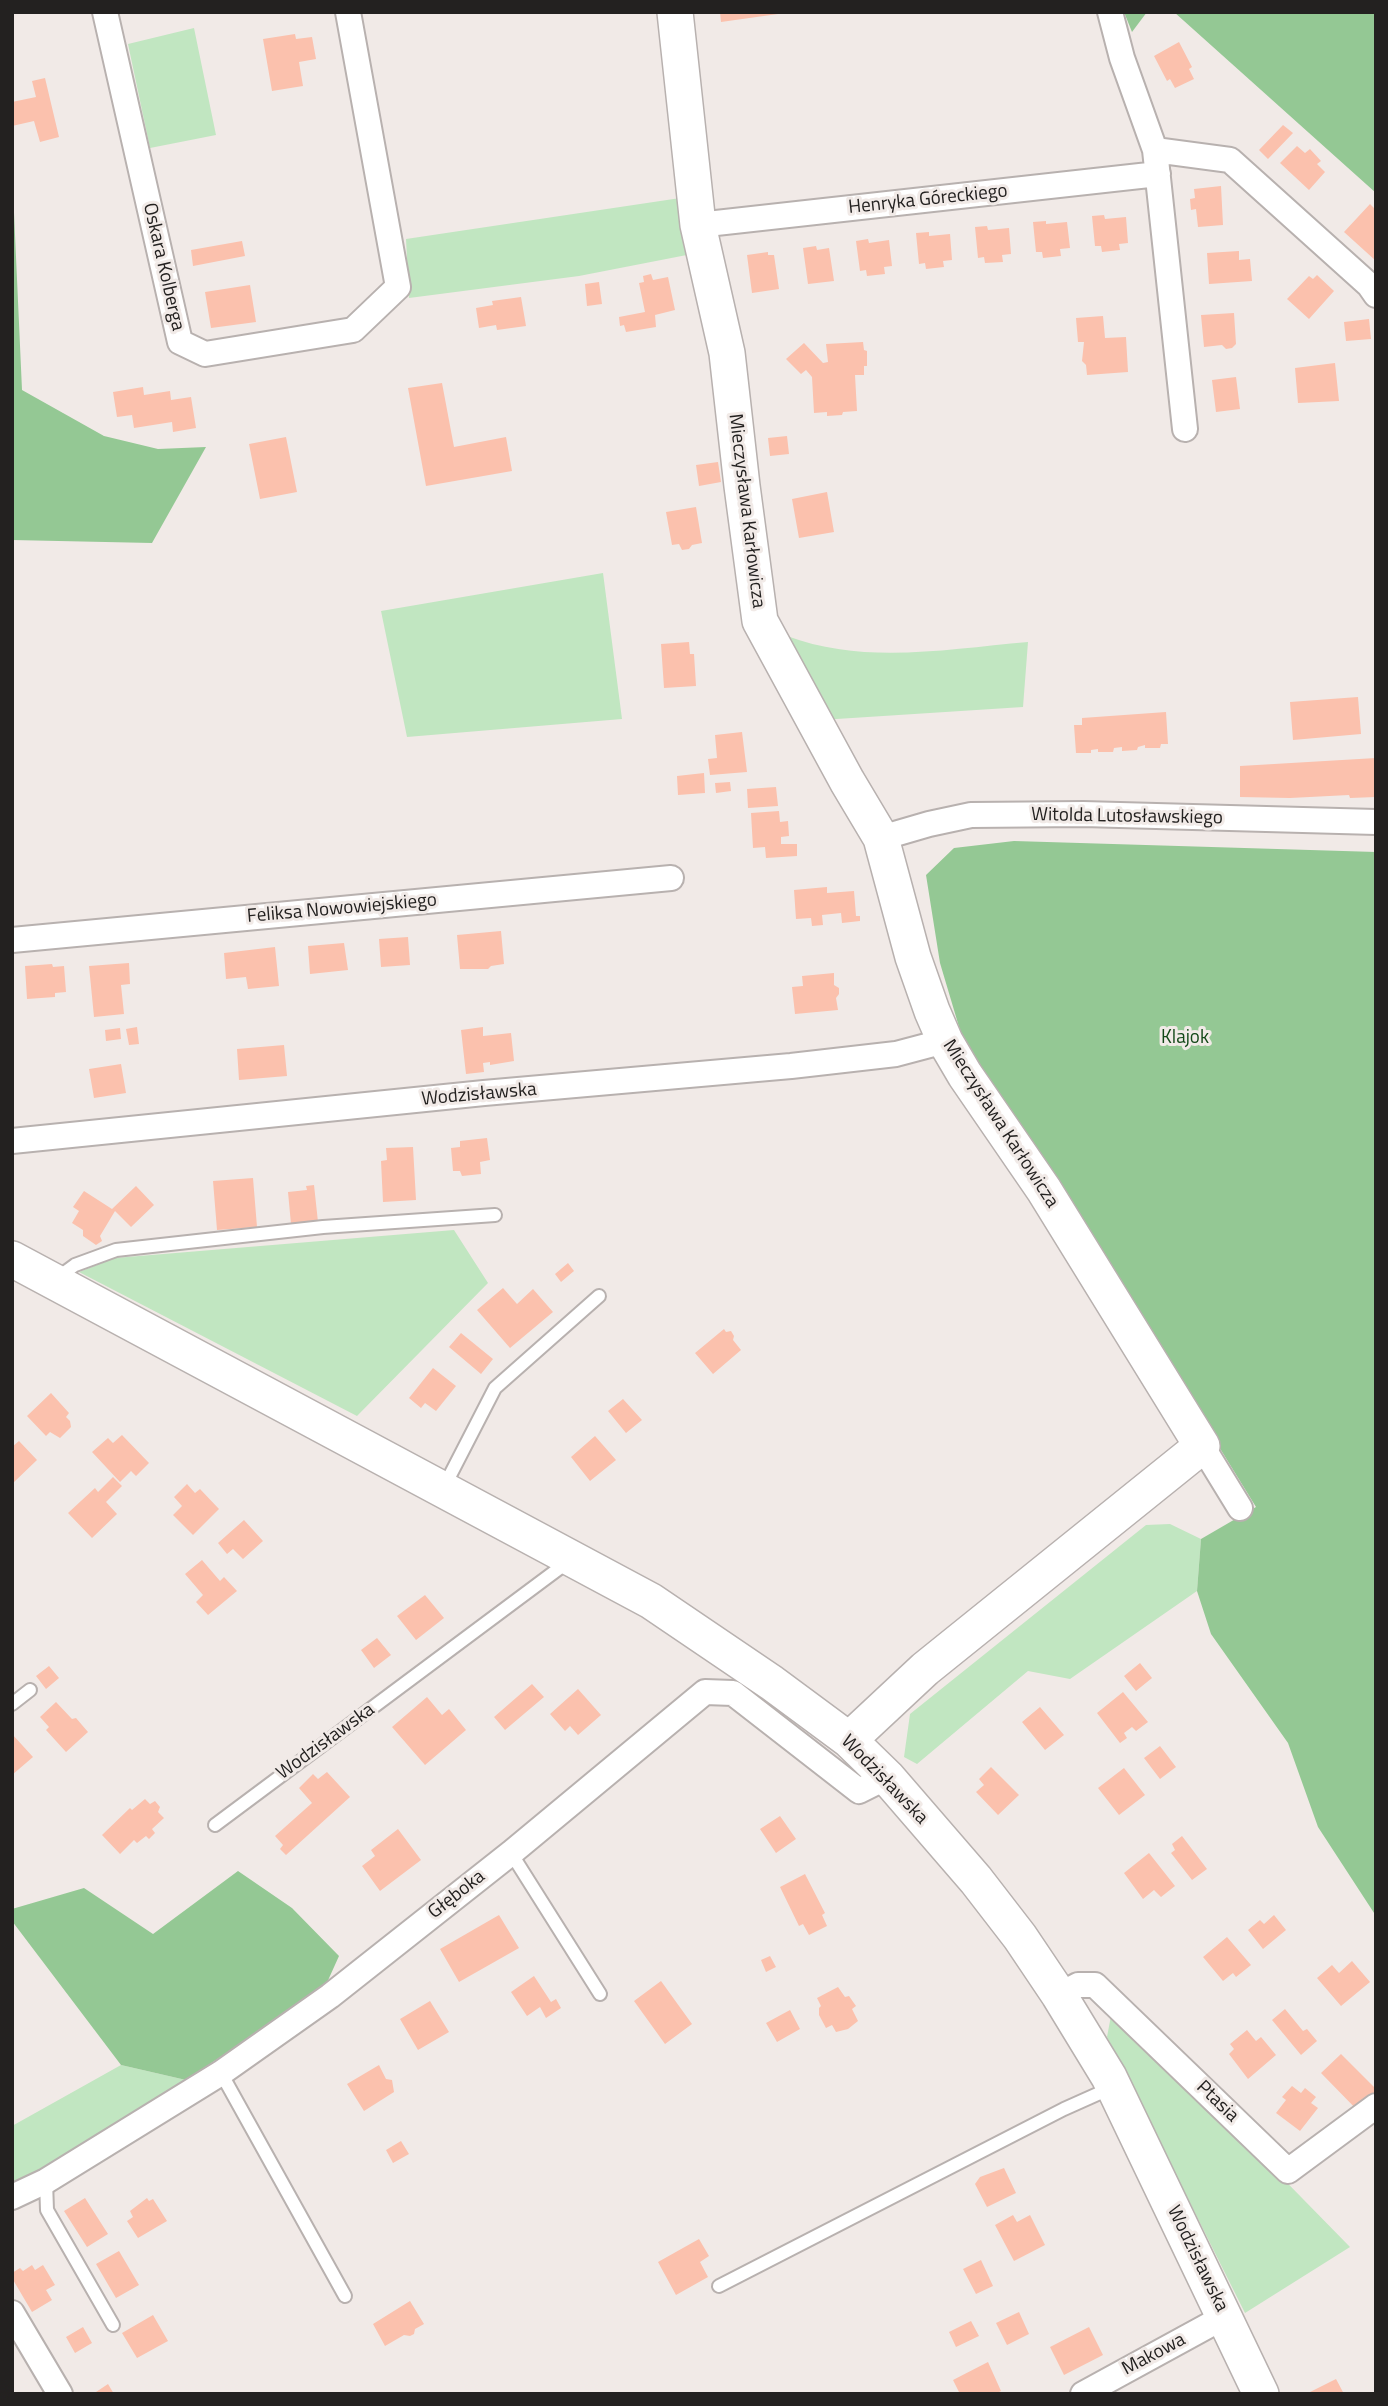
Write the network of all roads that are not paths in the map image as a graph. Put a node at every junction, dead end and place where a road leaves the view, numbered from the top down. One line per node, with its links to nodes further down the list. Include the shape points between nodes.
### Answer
1 (105, 12): 2 (street, Oskara Kolberga, via 180,342 205,354 353,330 398,286)
2 (348, 12)
3 (676, 12): 6 (street, Mieczysława Karłowicza)
4 (1110, 12): 5 (street)
5 (1157, 162): 6 (street, Henryka Góreckiego); 7 (street, via 1230,160); 8 (street)
6 (698, 225): 10 (street, Mieczysława Karłowicza, via 727,352 760,621)
7 (1376, 295)
8 (1185, 429)
9 (1376, 822): 10 (street, Witolda Lutosławskiego, via 971,815)
10 (881, 838): 13 (street, Mieczysława Karłowicza, via 913,957)
11 (671, 878): 12 (street, Feliksa Nowowiejskiego)
12 (12, 940)
13 (945, 1041): 14 (street, Wodzisławska, via 896,1055 803,1065); 19 (street, Mieczysława Karłowicza, via 1044,1189)
14 (12, 1141)
15 (495, 1215): 17 (lane, via 323,1227 116,1250 75,1265)
16 (12, 1259): 17 (street, Wodzisławska)
17 (53, 1281): 20 (street, Wodzisławska)
18 (600, 1296): 20 (lane, via 495,1388)
19 (1202, 1446): 21 (street); 25 (street, via 925,1669)
20 (442, 1489): 22 (street, Wodzisławska)
21 (1240, 1508)
22 (572, 1559): 25 (street, Wodzisławska, via 652,1601); 27 (lane, Wodzisławska)
23 (30, 1690): 24 (lane)
24 (12, 1704)
25 (849, 1740): 26 (street, Wodzisławska)
26 (887, 1777): 28 (street, Głęboka, via 859,1791 733,1693 705,1692); 30 (street, Wodzisławska, via 976,1880)
27 (215, 1825)
28 (511, 1853): 29 (lane); 31 (street, Głęboka, via 330,1996)
29 (600, 1994)
30 (1059, 1995): 32 (street, Wodzisławska); 33 (street, Ptasia, via 1077,1985 1095,1984 1288,2171)
31 (221, 2073): 34 (street, Głęboka); 37 (lane)
32 (1114, 2087): 36 (lane); 39 (street, Wodzisławska)
33 (1376, 2106)
34 (47, 2180): 35 (street, Głęboka); 40 (lane, via 47,2210)
35 (12, 2197)
36 (719, 2287)
37 (345, 2296)
38 (12, 2313): 41 (street)
39 (1224, 2317): 42 (street, Makowa); 43 (street, Wodzisławska)
40 (113, 2325)
41 (60, 2394)
42 (1083, 2394)
43 (1261, 2394)

